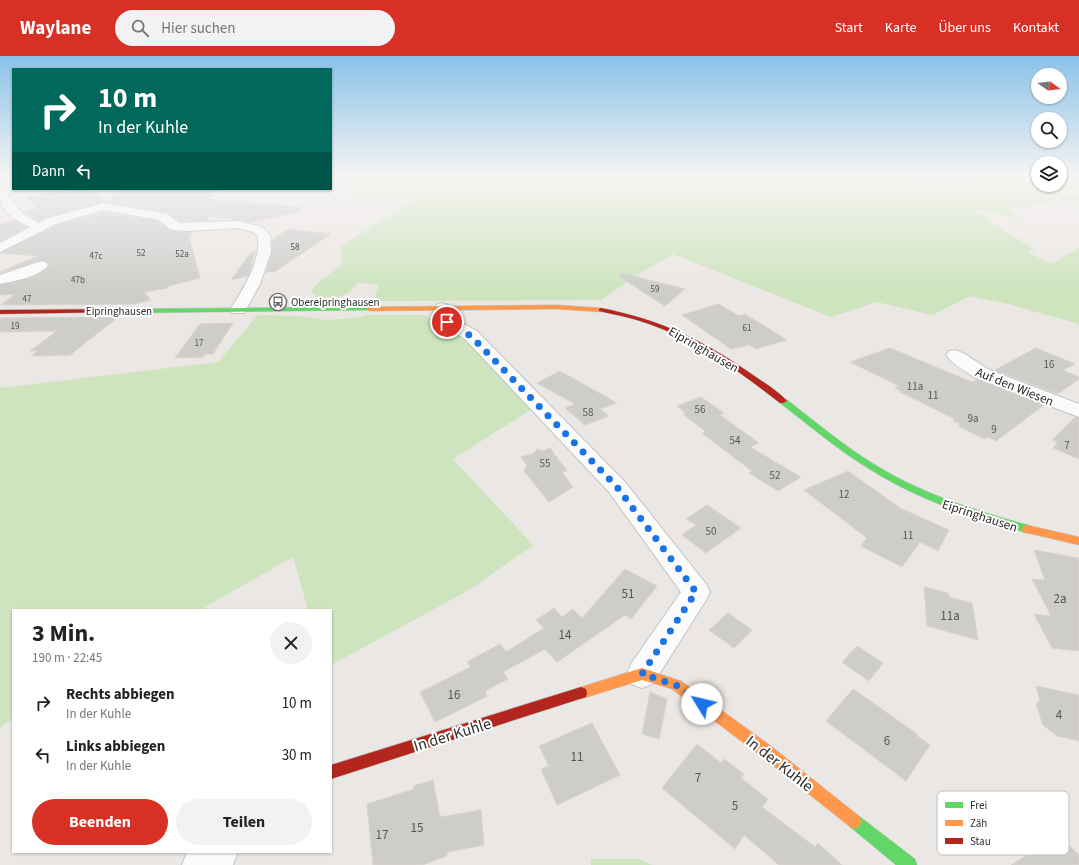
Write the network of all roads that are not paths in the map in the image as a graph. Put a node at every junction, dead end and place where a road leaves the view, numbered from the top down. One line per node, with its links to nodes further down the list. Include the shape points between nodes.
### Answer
1 (16, 215): 4 (street)
2 (74, 215): 4 (street)
3 (151, 215): 9 (street, via 163,217 174,226 234,225 252,227 264,235 265,249 260,265)
4 (39, 227): 5 (street)
5 (0, 248)
6 (41, 265): 7 (street)
7 (0, 280)
8 (442, 308): 9 (main road, Eipringhausen); 13 (main road, Eipringhausen, via 585,309 623,314 658,324 683,334 723,359 874,467 924,494 988,519); 14 (street, via 440,316 471,336 617,487 696,592)
9 (238, 310): 10 (main road, Eipringhausen)
10 (0, 312)
11 (955, 355): 12 (street, Auf den Wiesen, via 982,374)
12 (1079, 411)
13 (1079, 541)
14 (642, 674): 15 (main road, In der Kuhle); 18 (main road, In der Kuhle, via 676,685 766,751)
15 (332, 772)
16 (218, 853): 17 (street)
17 (201, 865)
18 (909, 865)

